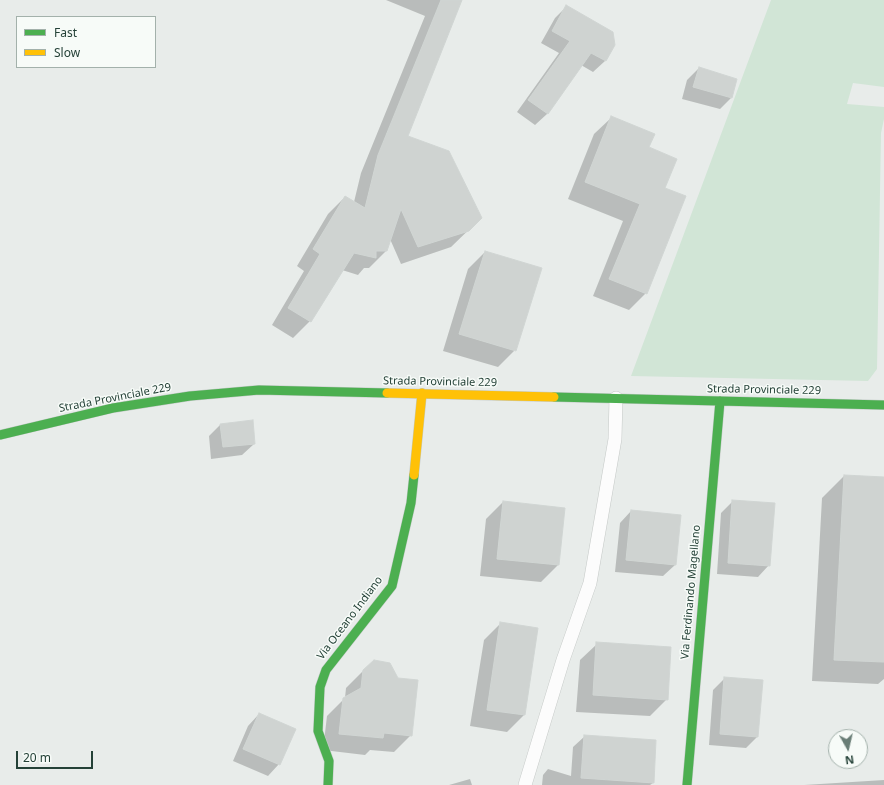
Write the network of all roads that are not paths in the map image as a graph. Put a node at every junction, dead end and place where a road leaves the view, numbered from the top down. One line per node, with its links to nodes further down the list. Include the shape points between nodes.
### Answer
1 (422, 393): 2 (street, Strada Provinciale 229); 5 (street, Strada Provinciale 229, via 259,390 190,396 114,408); 6 (street, Via Oceano Indiano, via 411,503 392,586 326,670 320,687 318,731 329,761)
2 (616, 398): 3 (street, Strada Provinciale 229); 7 (lane, via 614,439 590,583 563,660)
3 (720, 401): 4 (street, Strada Provinciale 229); 8 (street, Via Ferdinando Magellano)
4 (884, 405)
5 (0, 435)
6 (328, 785)
7 (525, 785)
8 (687, 785)

